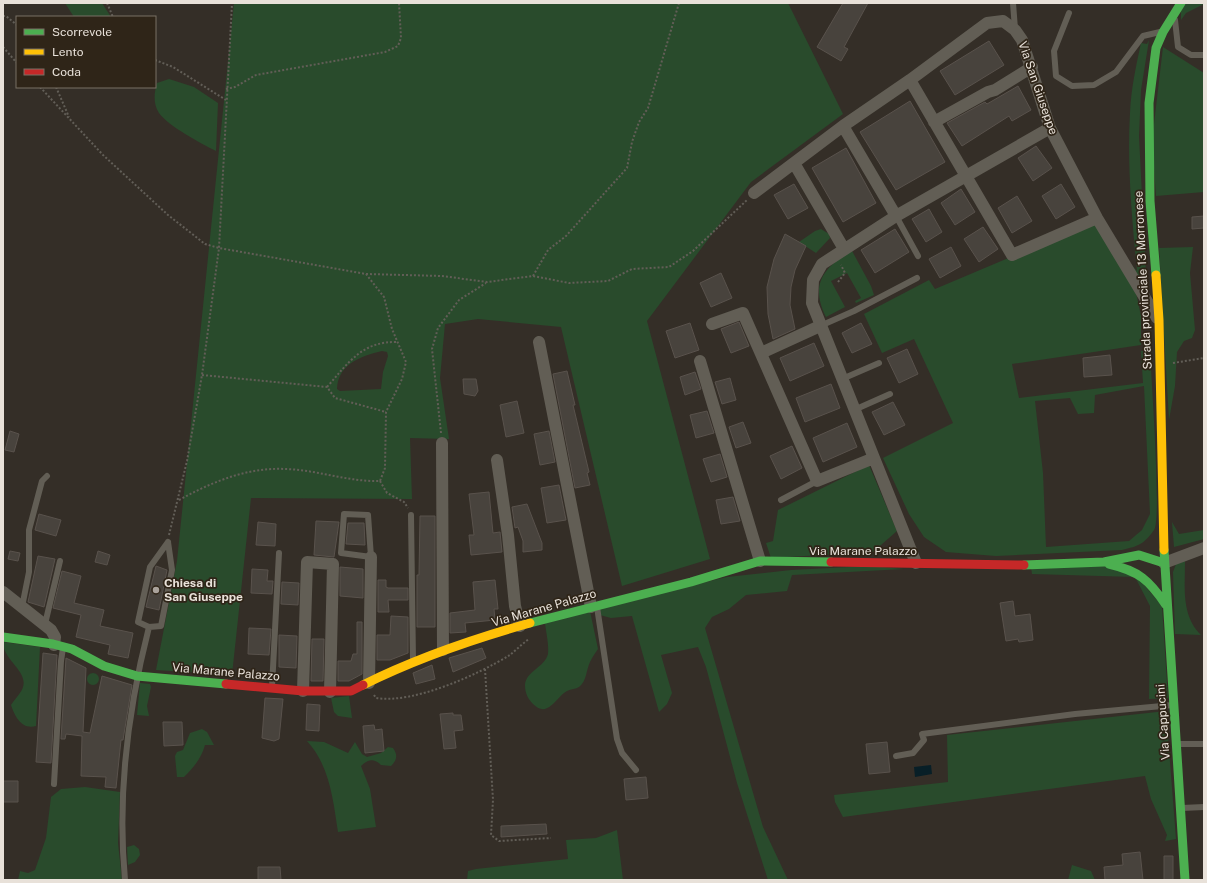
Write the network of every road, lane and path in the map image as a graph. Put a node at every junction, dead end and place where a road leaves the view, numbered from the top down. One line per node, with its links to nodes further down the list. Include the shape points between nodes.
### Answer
1 (107, 3): 10 (path)
2 (232, 3): 22 (path)
3 (399, 3): 22 (path, via 402,38 398,46 385,52 256,75)
4 (678, 3): 37 (path, via 648,108 639,122 632,142 627,168 566,236 548,250)
5 (1013, 3): 12 (lane)
6 (1181, 3): 8 (main road, Strada provinciale 13 Morronese)
7 (1069, 13): 13 (lane, via 1054,51 1056,76 1072,86 1094,85 1116,72 1143,36)
8 (1174, 14): 13 (main road, Strada provinciale 13 Morronese); 15 (lane, via 1178,46 1191,56)
9 (3, 16): 11 (path)
10 (114, 16)
11 (16, 24)
12 (1015, 30): 18 (street, Via San Giuseppe, via 1022,40); 19 (street, Via San Giuseppe, via 1003,20 987,23)
13 (1163, 32): 41 (main road, Strada provinciale 13 Morronese, via 1156,48 1149,103 1150,201)
14 (3, 47): 17 (path)
15 (1204, 55)
16 (156, 60): 23 (path, via 173,67)
17 (16, 62)
18 (1032, 67): 25 (street); 27 (street, Via San Giuseppe)
19 (910, 80): 25 (street); 26 (street, Via San Giuseppe)
20 (41, 88): 24 (path)
21 (56, 88): 24 (path)
22 (226, 89): 23 (path)
23 (226, 100): 33 (path)
24 (69, 118): 33 (path, via 103,155 168,215 205,244)
25 (934, 122): 29 (street)
26 (843, 126): 28 (street, Via San Giuseppe); 31 (street)
27 (1050, 128): 29 (street); 32 (street, Via San Giuseppe)
28 (794, 163): 30 (street, Via San Giuseppe); 34 (street)
29 (966, 176): 31 (street); 32 (street, via 1012,255)
30 (754, 193): 37 (path, via 692,251 669,268 632,269 608,280 569,283)
31 (896, 216): 34 (street); 35 (lane)
32 (1096, 218): 41 (street, Via San Giuseppe)
33 (218, 248): 36 (path); 51 (path)
34 (840, 252): 40 (path, via 846,273); 43 (street, via 822,264 813,280 812,303)
35 (918, 256)
36 (366, 274): 39 (path, via 442,276); 44 (path, via 384,297)
37 (533, 276): 39 (path)
38 (917, 278): 43 (lane)
39 (487, 282): 57 (path, via 459,300 438,328 432,349)
40 (838, 282)
41 (1159, 320): 50 (main road, Strada provinciale 13 Morronese)
42 (712, 324): 46 (street, via 743,313)
43 (820, 326): 46 (street); 52 (street)
44 (398, 342): 53 (path, via 382,342 356,354); 56 (path, via 406,362 402,379)
45 (539, 342): 81 (street)
46 (761, 353): 62 (street)
47 (1204, 358): 50 (path)
48 (700, 361): 75 (street)
49 (879, 363): 52 (lane)
50 (1160, 365): 66 (main road, Strada provinciale 13 Morronese)
51 (202, 374): 53 (path); 63 (path)
52 (842, 379): 55 (street)
53 (327, 387): 56 (path, via 334,398)
54 (890, 394): 55 (lane)
55 (854, 410): 58 (street)
56 (386, 412): 61 (path, via 385,468)
57 (442, 443): 90 (street)
58 (874, 458): 62 (street); 77 (street)
59 (497, 460): 86 (street, via 515,606)
60 (47, 476): 83 (lane, via 42,481 29,530 29,572)
61 (380, 481): 63 (path, via 364,482 286,469 256,471 208,484); 65 (path, via 387,493 404,502)
62 (817, 481): 64 (lane)
63 (179, 500): 68 (path)
64 (782, 500)
65 (412, 515): 91 (lane)
66 (1162, 523): 67 (main road); 78 (main road, Strada provinciale 13 Morronese)
67 (1155, 536)
68 (168, 542): 87 (lane, via 172,570 161,626); 87 (lane, via 150,567 143,594 138,622)
69 (1149, 546): 72 (main road)
70 (1204, 548): 78 (street)
71 (279, 553): 95 (lane)
72 (1139, 555): 76 (main road, Via Marane Palazzo); 78 (main road, Via Marane Palazzo)
73 (371, 557): 73 (lane, via 368,515 344,514 341,553); 94 (street)
74 (60, 561): 85 (lane)
75 (760, 561): 77 (main road, Via Marane Palazzo); 81 (main road, Via Marane Palazzo, via 691,582)
76 (1104, 562): 77 (main road, Via Marane Palazzo, via 1010,565); 79 (main road, Via Marane Palazzo)
77 (916, 563)
78 (1164, 563): 79 (main road); 82 (main road, Via Cappucini)
79 (1146, 571): 82 (main road, Via Marane Palazzo)
80 (3, 592): 83 (street)
81 (594, 606): 84 (main road, Via Marane Palazzo); 102 (lane, via 617,739 622,753)
82 (1167, 606): 98 (main road, Via Cappucini)
83 (22, 607): 85 (street)
84 (534, 622): 86 (main road, Via Marane Palazzo); 92 (path, via 530,637 511,654)
85 (46, 624): 89 (street)
86 (520, 626): 90 (main road, Via Marane Palazzo)
87 (149, 627): 93 (lane)
88 (3, 637): 89 (main road, Via Marane Palazzo)
89 (59, 646): 93 (main road, Via Marane Palazzo, via 104,666); 103 (lane, via 61,661)
90 (443, 650): 91 (main road, Via Marane Palazzo)
91 (413, 662): 94 (main road, Via Marane Palazzo)
92 (485, 668): 94 (path, via 436,689 388,700 376,698 370,691); 106 (path, via 493,800 491,835 499,841)
93 (137, 676): 95 (main road, Via Marane Palazzo); 107 (lane, via 123,782 122,842)
94 (369, 683): 97 (main road, Via Marane Palazzo, via 351,692)
95 (272, 689): 96 (main road, Via Marane Palazzo)
96 (303, 691): 97 (main road, Via Marane Palazzo); 97 (street, via 307,562 333,564)
97 (330, 692)
98 (1174, 705): 99 (main road, Via Cappucini); 101 (lane, via 1075,714 922,734 924,740 913,753)
99 (1177, 744): 100 (lane); 105 (main road, Via Cappucini)
100 (1204, 744)
101 (896, 756)
102 (636, 770)
103 (54, 784)
104 (1204, 807): 105 (lane)
105 (1180, 808): 108 (main road, Via Cappucini)
106 (551, 838)
107 (125, 880)
108 (1184, 880)

